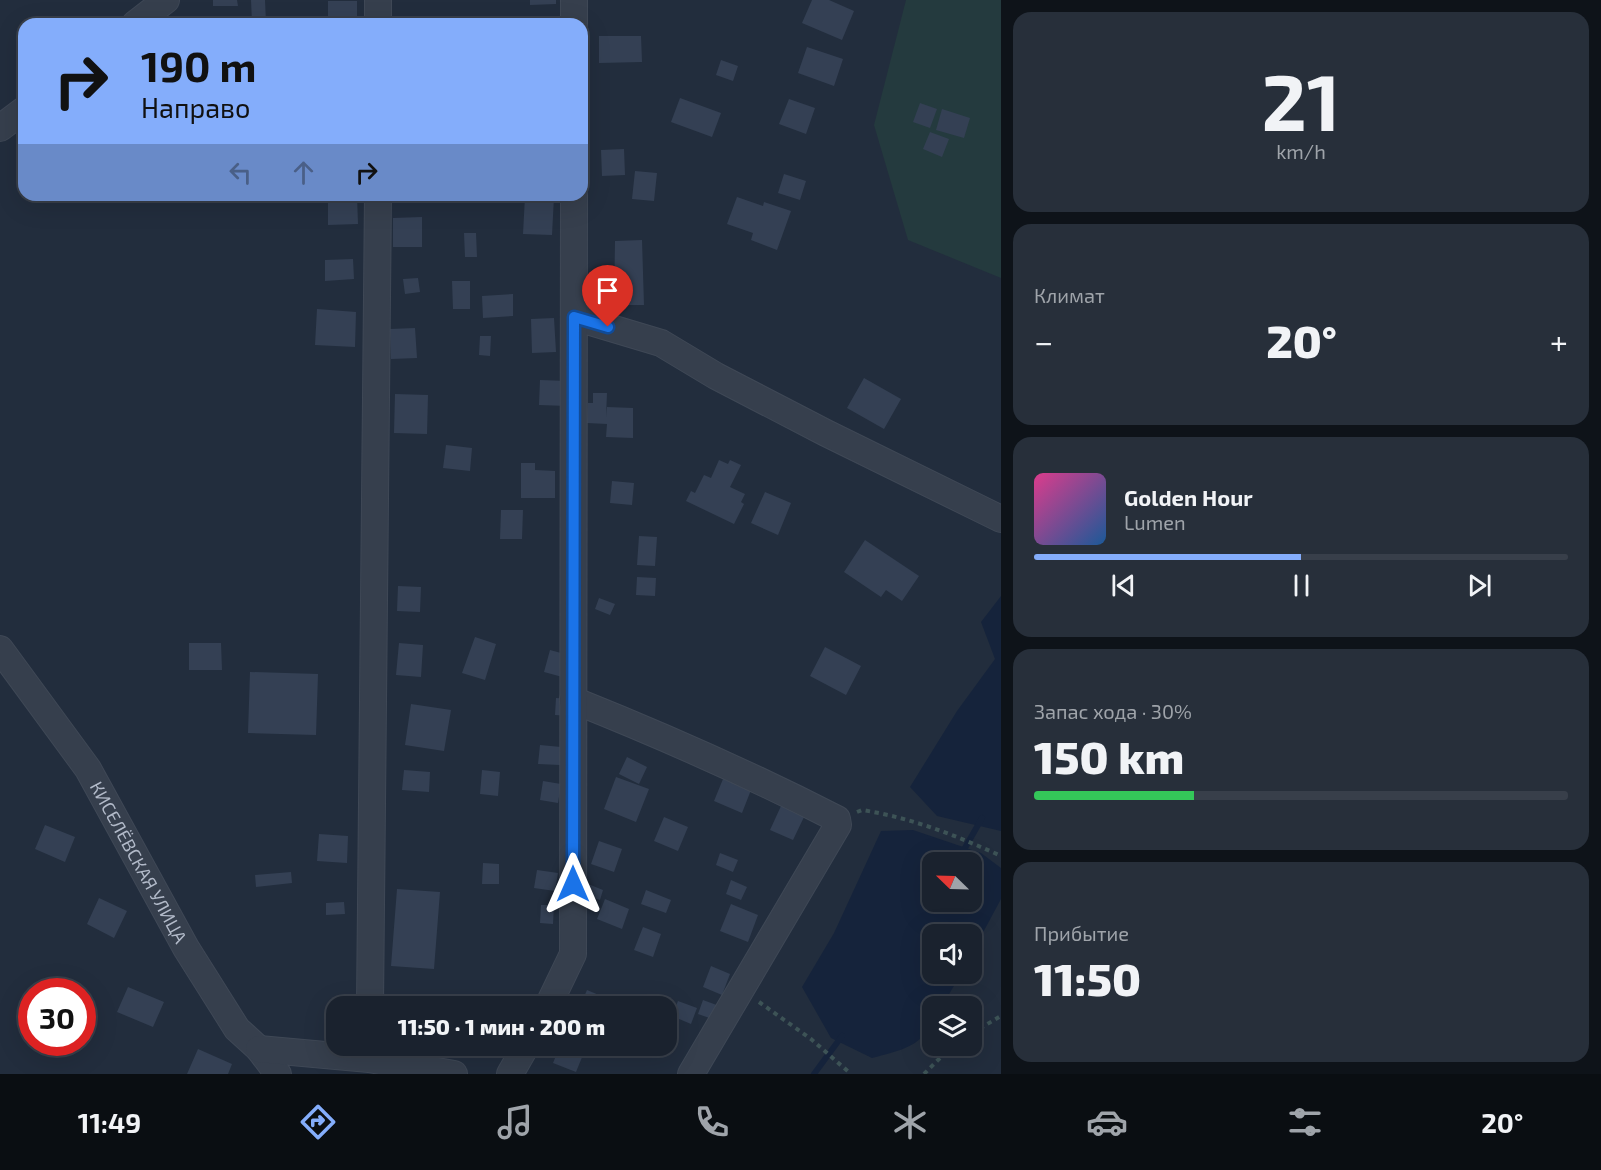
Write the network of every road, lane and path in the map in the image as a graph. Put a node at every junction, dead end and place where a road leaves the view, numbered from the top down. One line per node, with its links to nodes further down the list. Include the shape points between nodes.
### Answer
1 (166, 0): 4 (street)
2 (378, 0): 5 (street)
3 (574, 0): 6 (street)
4 (143, 18)
5 (378, 18)
6 (574, 18)
7 (18, 114): 8 (street)
8 (0, 128)
9 (378, 201): 17 (street)
10 (574, 201): 11 (street)
11 (574, 317): 12 (street, via 661,343 816,428); 14 (street)
12 (1001, 519)
13 (0, 649): 22 (street, КИСЕЛЁВСКАЯ УЛИЦА, via 88,769 186,948 237,1029)
14 (573, 700): 15 (street, via 681,744); 18 (street, via 573,954)
15 (837, 819): 16 (path, via 862,810 902,816); 19 (street, via 838,825)
16 (1001, 856)
17 (370, 996)
18 (553, 996)
19 (738, 996): 30 (street); 31 (path, via 761,1002)
20 (1001, 1016): 21 (path)
21 (982, 1027)
22 (259, 1049): 23 (street); 27 (street, КИСЕЛЁВСКАЯ УЛИЦА)
23 (326, 1051)
24 (384, 1056): 28 (street)
25 (520, 1056): 29 (street)
26 (942, 1056): 32 (path)
27 (278, 1074)
28 (454, 1074)
29 (510, 1074)
30 (691, 1074)
31 (851, 1074)
32 (924, 1074)

